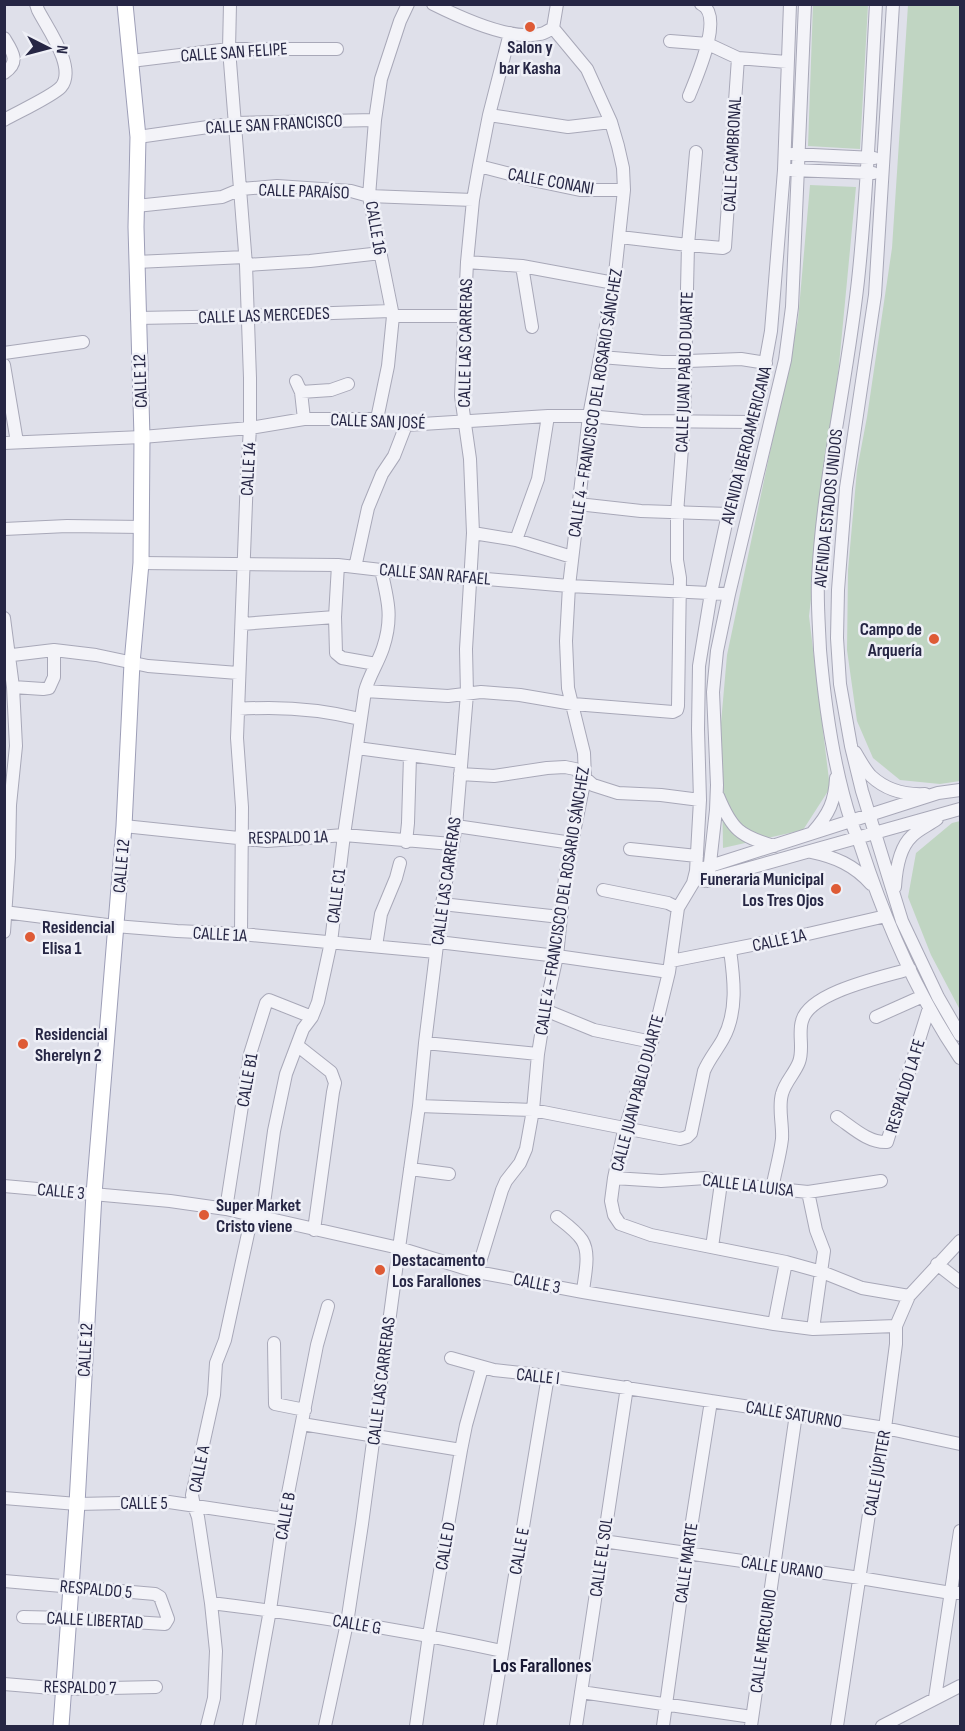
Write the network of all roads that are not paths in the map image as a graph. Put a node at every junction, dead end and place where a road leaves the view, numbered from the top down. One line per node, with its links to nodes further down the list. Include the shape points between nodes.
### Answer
1 (36, 4): 25 (street, via 66,66 65,77 61,87)
2 (125, 4): 20 (main road, CALLE 12)
3 (230, 4): 17 (street, CALLE 14)
4 (408, 4): 26 (street, CALLE 16, via 384,68)
5 (433, 4): 13 (street, via 485,27)
6 (557, 4): 12 (street)
7 (790, 4): 21 (street, AVENIDA IBEROAMERICANA)
8 (805, 4): 32 (street, AVENIDA IBEROAMERICANA)
9 (876, 4): 33 (street, AVENIDA ESTADOS UNIDOS)
10 (893, 4): 34 (street, AVENIDA ESTADOS UNIDOS)
11 (706, 9): 16 (street)
12 (553, 28): 13 (street, via 541,34); 27 (street, CALLE 4 - FRANCISCO DEL ROSARIO SÁNCHEZ, via 587,69)
13 (510, 33): 24 (street, CALLE LAS CARRERAS)
14 (4, 38): 22 (street, via 14,61)
15 (670, 40): 16 (street)
16 (708, 44): 19 (street); 23 (street)
17 (229, 49): 18 (street, CALLE SAN FELIPE); 20 (street, CALLE SAN FELIPE); 28 (street, CALLE 14)
18 (337, 49)
19 (738, 58): 21 (street); 46 (street, CALLE CAMBRONAL, via 726,244 723,248)
20 (131, 61): 29 (main road, CALLE 12)
21 (787, 62): 31 (street, AVENIDA IBEROAMERICANA)
22 (4, 73)
23 (689, 96)
24 (489, 115): 27 (street, via 568,127); 35 (street, CALLE LAS CARRERAS)
25 (4, 120)
26 (375, 120): 28 (street, CALLE SAN FRANCISCO); 42 (street, CALLE 16)
27 (611, 122): 41 (street, CALLE 4 - FRANCISCO DEL ROSARIO SÁNCHEZ, via 623,168)
28 (236, 123): 29 (street, CALLE SAN FRANCISCO); 40 (street, CALLE 14)
29 (138, 136): 44 (main road, CALLE 12)
30 (696, 153): 46 (street, CALLE JUAN PABLO DUARTE)
31 (784, 154): 32 (street); 36 (street, AVENIDA IBEROAMERICANA)
32 (799, 155): 33 (street); 37 (street, AVENIDA IBEROAMERICANA)
33 (867, 158): 34 (street); 38 (street, AVENIDA ESTADOS UNIDOS)
34 (884, 159): 39 (street, AVENIDA ESTADOS UNIDOS)
35 (479, 166): 41 (street, CALLE CONANI, via 580,190); 43 (street, CALLE LAS CARRERAS)
36 (784, 170): 37 (street); 62 (street, AVENIDA IBEROAMERICANA)
37 (798, 171): 38 (street); 93 (street, AVENIDA IBEROAMERICANA, via 792,307 785,360)
38 (866, 173): 39 (street); 112 (street, AVENIDA ESTADOS UNIDOS, via 859,272 818,581 822,675)
39 (883, 174): 109 (street, AVENIDA ESTADOS UNIDOS, via 875,295 846,488 838,590 840,684)
40 (241, 189): 42 (street, CALLE PARAÍSO, via 277,186 351,191); 44 (street, CALLE PARAÍSO, via 222,197); 48 (street, CALLE 14)
41 (624, 190): 45 (street, CALLE 4 - FRANCISCO DEL ROSARIO SÁNCHEZ)
42 (369, 196): 43 (street, CALLE PARAÍSO); 47 (street, CALLE 16)
43 (473, 200): 50 (street, CALLE LAS CARRERAS)
44 (136, 206): 49 (main road, CALLE 12)
45 (620, 237): 46 (street); 52 (street, CALLE 4 - FRANCISCO DEL ROSARIO SÁNCHEZ)
46 (688, 246): 61 (street, CALLE JUAN PABLO DUARTE)
47 (381, 253): 48 (street, via 310,261); 53 (street, CALLE 16)
48 (246, 261): 49 (street); 55 (street, CALLE 14)
49 (136, 262): 56 (main road, CALLE 12)
50 (466, 262): 51 (street); 54 (street, CALLE LAS CARRERAS)
51 (522, 266): 52 (street); 57 (street)
52 (614, 283): 60 (street, CALLE 4 - FRANCISCO DEL ROSARIO SÁNCHEZ)
53 (392, 314): 54 (street, CALLE LAS MERCEDES); 55 (street, CALLE LAS MERCEDES); 67 (street, CALLE 16, via 388,366)
54 (466, 315): 69 (street, CALLE LAS CARRERAS, via 461,396)
55 (247, 316): 56 (street, CALLE LAS MERCEDES); 73 (street, CALLE 14)
56 (137, 318): 74 (main road, CALLE 12)
57 (532, 327)
58 (83, 342): 59 (street)
59 (4, 353)
60 (601, 357): 61 (street); 66 (street, CALLE 4 - FRANCISCO DEL ROSARIO SÁNCHEZ)
61 (686, 361): 62 (street, via 741,359); 70 (street, CALLE JUAN PABLO DUARTE)
62 (766, 363): 71 (street, AVENIDA IBEROAMERICANA)
63 (4, 365): 75 (street)
64 (348, 384): 68 (street, via 331,390 298,386)
65 (548, 416): 66 (street, CALLE SAN JOSÉ); 69 (street, CALLE SAN JOSÉ); 82 (street, via 538,479)
66 (589, 416): 70 (street, CALLE SAN JOSÉ); 76 (street, CALLE 4 - FRANCISCO DEL ROSARIO SÁNCHEZ)
67 (377, 418): 68 (street, CALLE SAN JOSÉ); 72 (street, CALLE SAN JOSÉ)
68 (304, 419): 73 (street, CALLE SAN JOSÉ)
69 (465, 421): 72 (street, CALLE SAN JOSÉ); 81 (street, CALLE LAS CARRERAS)
70 (684, 422): 71 (street, CALLE SAN JOSÉ); 77 (street, CALLE JUAN PABLO DUARTE)
71 (752, 422): 78 (street, AVENIDA IBEROAMERICANA)
72 (406, 425): 87 (street, via 368,508)
73 (250, 428): 74 (street, CALLE SAN JOSÉ); 85 (street, CALLE 14)
74 (142, 438): 75 (street, CALLE SAN JOSÉ); 79 (main road, CALLE 12)
75 (11, 443)
76 (578, 504): 77 (street); 83 (street, CALLE 4 - FRANCISCO DEL ROSARIO SÁNCHEZ)
77 (677, 513): 78 (street); 91 (street, CALLE JUAN PABLO DUARTE)
78 (728, 514): 92 (street, AVENIDA IBEROAMERICANA)
79 (142, 527): 80 (street); 84 (main road, CALLE 12)
80 (4, 529)
81 (473, 533): 82 (street); 89 (street, CALLE LAS CARRERAS)
82 (516, 540): 83 (street)
83 (572, 557): 90 (street, CALLE 4 - FRANCISCO DEL ROSARIO SÁNCHEZ)
84 (141, 563): 85 (street, CALLE SAN RAFAEL); 99 (main road, CALLE 12)
85 (243, 564): 86 (street, CALLE SAN RAFAEL); 96 (street, CALLE 14)
86 (338, 565): 87 (street, CALLE SAN RAFAEL); 94 (street)
87 (353, 566): 88 (street, CALLE SAN RAFAEL)
88 (381, 570): 89 (street, CALLE SAN RAFAEL); 100 (street, CALLE C1, via 390,619)
89 (469, 577): 90 (street, CALLE SAN RAFAEL); 104 (street, CALLE LAS CARRERAS)
90 (569, 586): 91 (street, CALLE SAN RAFAEL); 105 (street, CALLE 4 - FRANCISCO DEL ROSARIO SÁNCHEZ, via 566,641 568,688)
91 (680, 591): 92 (street, CALLE SAN RAFAEL); 105 (street, CALLE JUAN PABLO DUARTE, via 677,710)
92 (711, 592): 93 (street, CALLE SAN RAFAEL); 118 (street, AVENIDA IBEROAMERICANA, via 699,666)
93 (729, 594): 116 (street, AVENIDA IBEROAMERICANA, via 714,675)
94 (335, 617): 96 (street); 100 (street, via 336,653 342,658)
95 (4, 618): 98 (street)
96 (242, 624): 101 (street, CALLE 14)
97 (54, 650): 98 (street); 99 (street); 102 (street, via 54,677 49,688)
98 (7, 655): 102 (street)
99 (132, 663): 101 (street); 123 (main road, CALLE 12)
100 (376, 664): 103 (street, CALLE C1)
101 (238, 673): 106 (street, CALLE 14)
102 (13, 687): 108 (street)
103 (365, 691): 104 (street); 107 (street, CALLE C1)
104 (467, 694): 105 (street, via 520,695); 113 (street, CALLE LAS CARRERAS)
105 (573, 704): 114 (street, CALLE 4 - FRANCISCO DEL ROSARIO SÁNCHEZ, via 584,753)
106 (239, 709): 107 (street, via 309,710); 128 (street, CALLE 14)
107 (360, 719): 110 (street, CALLE C1)
108 (10, 746): 119 (street)
109 (851, 747): 117 (street, via 872,776 891,789 913,794); 121 (street, AVENIDA ESTADOS UNIDOS)
110 (357, 748): 111 (street); 127 (street, CALLE C1)
111 (410, 756): 113 (street); 130 (street)
112 (836, 765): 122 (street, AVENIDA ESTADOS UNIDOS); 126 (street, via 835,796 825,819)
113 (461, 768): 114 (street, via 494,776 565,766); 124 (street, CALLE LAS CARRERAS)
114 (585, 778): 118 (street, via 593,785 618,793); 131 (street, CALLE 4 - FRANCISCO DEL ROSARIO SÁNCHEZ)
115 (960, 789): 117 (street)
116 (717, 792): 133 (street, via 739,832); 139 (street, AVENIDA IBEROAMERICANA)
117 (938, 793): 121 (street)
118 (700, 800): 136 (street, AVENIDA IBEROAMERICANA)
119 (7, 804): 137 (street)
120 (954, 811): 125 (street); 144 (street, via 912,836 904,847 896,870)
121 (870, 814): 122 (street); 125 (street, AVENIDA ESTADOS UNIDOS)
122 (851, 821): 126 (street); 129 (street, AVENIDA ESTADOS UNIDOS)
123 (124, 826): 128 (street, RESPALDO 1A); 150 (main road, CALLE 12)
124 (456, 826): 131 (street); 132 (street, CALLE LAS CARRERAS)
125 (875, 833): 129 (street); 144 (street, AVENIDA ESTADOS UNIDOS)
126 (812, 834): 133 (street)
127 (344, 836): 128 (street, RESPALDO 1A); 130 (street, RESPALDO 1A); 153 (street, CALLE C1)
128 (241, 838): 152 (street, CALLE 14)
129 (858, 838): 135 (street); 142 (street, AVENIDA ESTADOS UNIDOS)
130 (406, 842): 132 (street, RESPALDO 1A)
131 (572, 843): 149 (street, CALLE 4 - FRANCISCO DEL ROSARIO SÁNCHEZ)
132 (452, 844): 145 (street, CALLE LAS CARRERAS)
133 (774, 846): 139 (street)
134 (630, 849): 136 (street)
135 (810, 852): 141 (street); 142 (street, via 849,865)
136 (697, 856): 140 (street, AVENIDA IBEROAMERICANA)
137 (7, 857): 147 (street)
138 (400, 863): 154 (street, via 381,914)
139 (711, 866): 140 (street); 141 (street, AVENIDA IBEROAMERICANA)
140 (695, 877): 141 (street); 146 (street, CALLE JUAN PABLO DUARTE)
141 (708, 881)
142 (873, 886): 148 (street, AVENIDA ESTADOS UNIDOS)
143 (603, 890): 146 (street)
144 (895, 897): 165 (street, AVENIDA ESTADOS UNIDOS, via 923,967)
145 (442, 904): 149 (street); 155 (street, CALLE LAS CARRERAS)
146 (678, 908): 158 (street, CALLE JUAN PABLO DUARTE)
147 (5, 912): 150 (street, CALLE 1A); 151 (street)
148 (886, 916): 156 (street, CALLE 1A); 159 (street, AVENIDA ESTADOS UNIDOS)
149 (560, 917): 157 (street, CALLE 4 - FRANCISCO DEL ROSARIO SÁNCHEZ)
150 (115, 926): 152 (street, CALLE 1A); 183 (main road, CALLE 12)
151 (4, 932)
152 (241, 934): 153 (street, CALLE 1A)
153 (331, 942): 154 (street, CALLE 1A); 163 (street, CALLE C1)
154 (376, 946): 155 (street, CALLE 1A)
155 (437, 947): 157 (street, CALLE 1A); 167 (street, CALLE LAS CARRERAS)
156 (730, 950): 158 (street, CALLE 1A); 174 (street, via 734,981 731,1019 704,1071 691,1132 680,1139)
157 (557, 956): 158 (street, CALLE 1A); 162 (street, CALLE 4 - FRANCISCO DEL ROSARIO SÁNCHEZ)
158 (670, 966): 166 (street, CALLE JUAN PABLO DUARTE)
159 (910, 969): 160 (street, AVENIDA ESTADOS UNIDOS); 181 (street, via 826,996 806,1012 799,1062 782,1093 782,1140)
160 (923, 996): 161 (street, AVENIDA ESTADOS UNIDOS); 164 (street)
161 (929, 1008): 170 (street, AVENIDA ESTADOS UNIDOS); 173 (street, RESPALDO LA FE, via 887,1142 866,1137)
162 (545, 1010): 166 (street, via 594,1030); 169 (street, CALLE 4 - FRANCISCO DEL ROSARIO SÁNCHEZ)
163 (312, 1017): 168 (street, CALLE C1); 184 (street, CALLE B1, via 269,1000 266,1003 250,1054)
164 (876, 1017)
165 (960, 1035)
166 (652, 1042): 174 (street, CALLE JUAN PABLO DUARTE)
167 (425, 1043): 169 (street); 171 (street, CALLE LAS CARRERAS)
168 (298, 1046): 185 (street, CALLE C1, via 286,1074); 187 (street, via 331,1072 335,1083)
169 (538, 1054): 172 (street, CALLE 4 - FRANCISCO DEL ROSARIO SÁNCHEZ)
170 (960, 1058)
171 (419, 1106): 172 (street); 175 (street, CALLE LAS CARRERAS)
172 (533, 1110): 174 (street); 193 (street, CALLE 4 - FRANCISCO DEL ROSARIO SÁNCHEZ, via 526,1149 502,1190)
173 (837, 1117)
174 (626, 1128): 177 (street, CALLE JUAN PABLO DUARTE)
175 (410, 1169): 176 (street); 190 (street, CALLE LAS CARRERAS)
176 (450, 1174)
177 (614, 1178): 179 (street, CALLE LA LUISA, via 706,1178); 189 (street, CALLE JUAN PABLO DUARTE, via 611,1201 620,1224 651,1235)
178 (881, 1181): 182 (street, CALLE LA LUISA)
179 (721, 1184): 181 (street, CALLE LA LUISA); 189 (street)
180 (4, 1186): 183 (street, CALLE 3)
181 (772, 1189): 182 (street, CALLE LA LUISA)
182 (808, 1192): 194 (street, via 824,1251)
183 (94, 1194): 184 (street, CALLE 3); 216 (main road, CALLE 12)
184 (226, 1209): 185 (street, CALLE 3)
185 (257, 1216): 187 (street, CALLE 3); 217 (street, CALLE A, via 216,1363 214,1395 192,1493)
186 (557, 1217): 196 (street, via 583,1242)
187 (314, 1230): 190 (street, CALLE 3)
188 (960, 1241): 192 (street, CALLE JÚPITER)
189 (712, 1247): 191 (street, CALLE JUAN PABLO DUARTE)
190 (399, 1248): 193 (street, CALLE 3); 212 (street, CALLE LAS CARRERAS)
191 (786, 1262): 194 (street, CALLE JUAN PABLO DUARTE); 199 (street)
192 (937, 1264): 195 (street); 197 (street, CALLE JÚPITER)
193 (477, 1272): 196 (street, CALLE 3)
194 (822, 1272): 197 (street, CALLE JUAN PABLO DUARTE, via 862,1288); 201 (street)
195 (960, 1282)
196 (583, 1292): 199 (street, CALLE 3)
197 (909, 1296): 200 (street, CALLE JÚPITER)
198 (328, 1306): 208 (street, CALLE B)
199 (774, 1323): 201 (street, CALLE 3)
200 (896, 1326): 201 (street, CALLE 3); 211 (street, CALLE JÚPITER)
201 (813, 1329)
202 (274, 1342): 208 (street, via 275,1404)
203 (452, 1358): 204 (street, CALLE I)
204 (482, 1368): 205 (street, CALLE I); 214 (street, CALLE D)
205 (548, 1376): 206 (street, CALLE I); 234 (street, CALLE E)
206 (627, 1387): 207 (street, CALLE SATURNO); 220 (street, CALLE EL SOL)
207 (711, 1401): 209 (street, CALLE SATURNO); 221 (street, CALLE MARTE)
208 (305, 1410): 210 (street, CALLE B)
209 (796, 1414): 211 (street, CALLE SATURNO); 222 (street, CALLE MERCURIO)
210 (302, 1424): 212 (street); 218 (street, CALLE B)
211 (885, 1428): 213 (street, CALLE SATURNO); 223 (street, CALLE JÚPITER)
212 (375, 1435): 214 (street); 232 (street, CALLE LAS CARRERAS)
213 (960, 1444)
214 (461, 1450): 233 (street, CALLE D)
215 (4, 1498): 216 (street, CALLE 5)
216 (77, 1504): 217 (street, CALLE 5, via 169,1502); 225 (main road, CALLE 12)
217 (194, 1506): 218 (street, CALLE 5); 227 (street, CALLE A)
218 (283, 1519): 228 (street, CALLE B)
219 (960, 1531): 226 (street)
220 (603, 1541): 221 (street, CALLE URANO); 239 (street, CALLE EL SOL)
221 (687, 1553): 222 (street, CALLE URANO); 241 (street, CALLE MARTE)
222 (773, 1566): 223 (street, CALLE URANO); 242 (street, CALLE MERCURIO)
223 (860, 1578): 226 (street, CALLE URANO); 251 (street, CALLE JÚPITER)
224 (4, 1581): 225 (street, RESPALDO 5)
225 (71, 1587): 230 (main road, CALLE 12); 231 (street, RESPALDO 5, via 155,1594 160,1597)
226 (956, 1593): 240 (street)
227 (211, 1603): 228 (street, CALLE G); 244 (street, CALLE A, via 216,1651 214,1698)
228 (270, 1610): 232 (street, CALLE G); 245 (street, CALLE B)
229 (23, 1617): 230 (street, CALLE LIBERTAD)
230 (69, 1618): 231 (street, CALLE LIBERTAD); 238 (main road, CALLE 12)
231 (167, 1622)
232 (347, 1623): 233 (street, CALLE G); 246 (street, CALLE LAS CARRERAS)
233 (429, 1635): 234 (street, CALLE G); 247 (street, CALLE D)
234 (502, 1651): 248 (street, CALLE E)
235 (4, 1684): 238 (street, RESPALDO 7)
236 (960, 1686): 240 (street)
237 (156, 1687): 238 (street, RESPALDO 7)
238 (64, 1689): 243 (main road, CALLE 12)
239 (581, 1692): 241 (street); 249 (street, CALLE EL SOL)
240 (935, 1698): 252 (street)
241 (666, 1705): 242 (street); 250 (street, CALLE MARTE)
242 (751, 1722)
243 (62, 1726)
244 (207, 1726)
245 (249, 1726)
246 (325, 1726)
247 (416, 1726)
248 (490, 1726)
249 (576, 1726)
250 (663, 1726)
251 (837, 1726)
252 (882, 1726)

